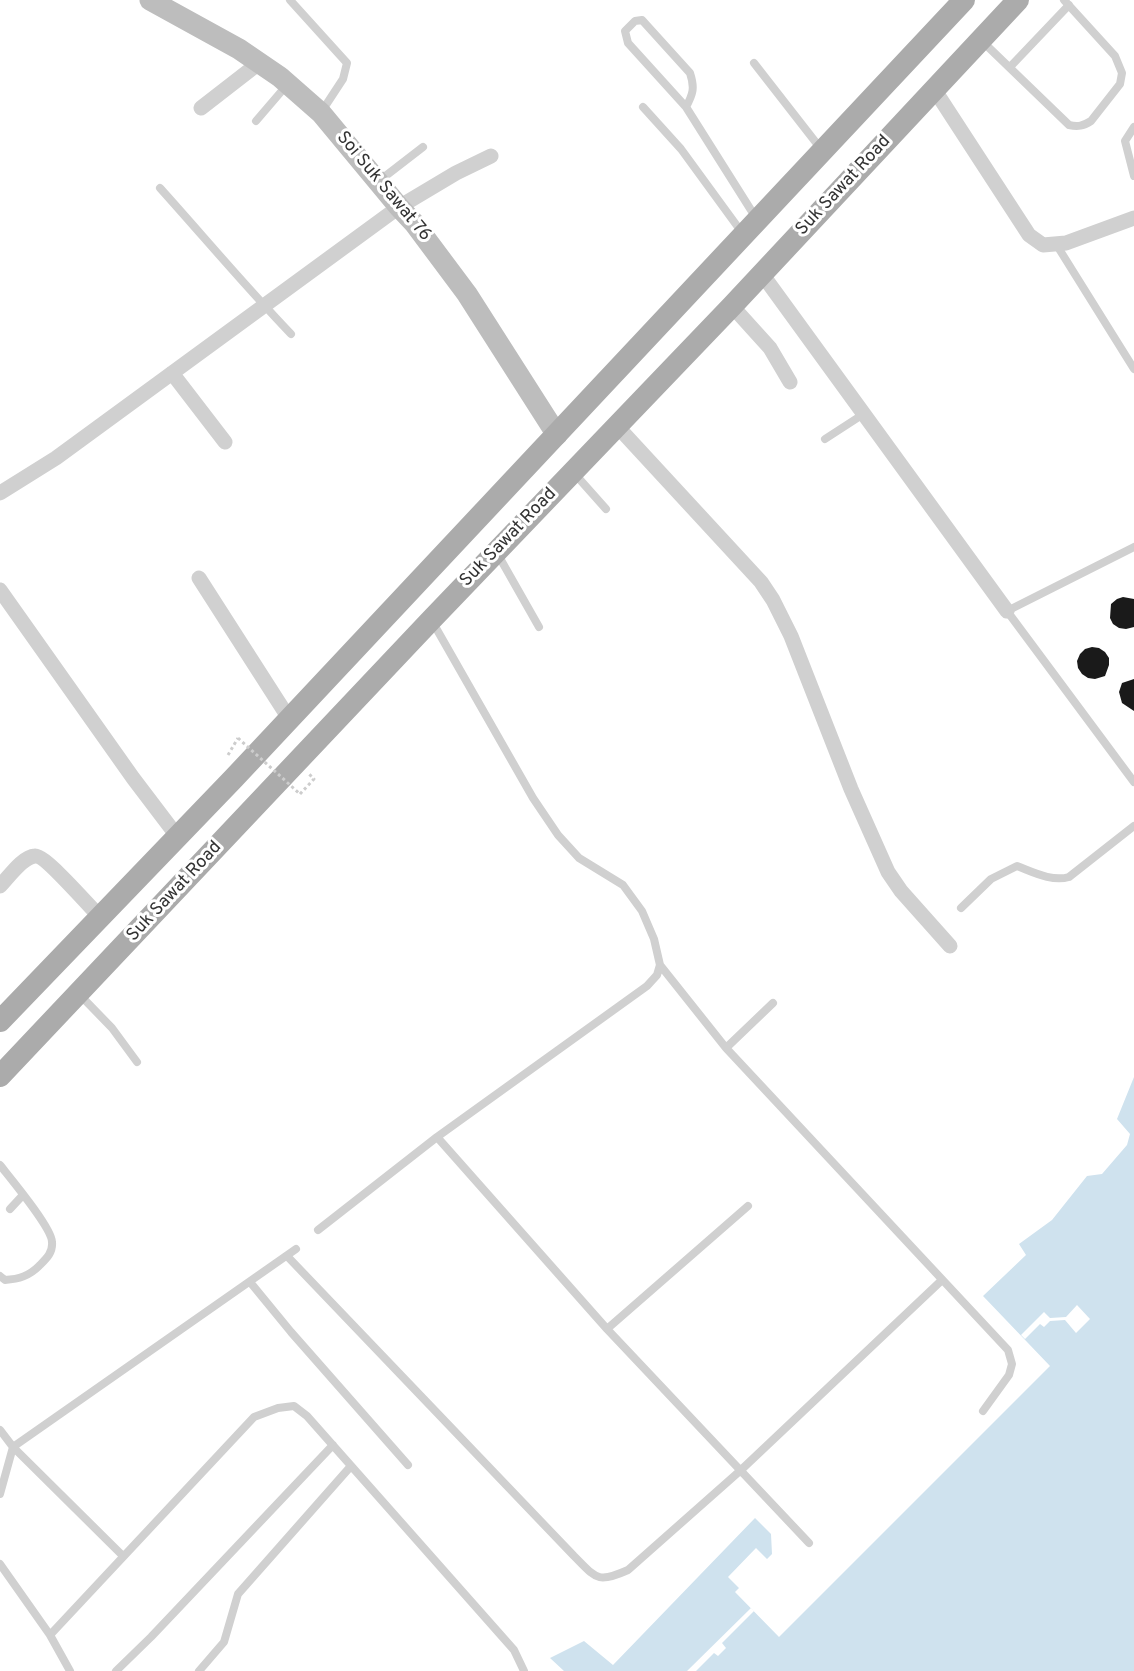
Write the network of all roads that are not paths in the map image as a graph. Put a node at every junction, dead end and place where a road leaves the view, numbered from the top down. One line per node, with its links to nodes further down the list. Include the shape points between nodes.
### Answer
1 (150, 0): 7 (street, Soi Suk Sawat 76)
2 (290, 0): 15 (lane, via 347,63 343,79)
3 (964, 0): 19 (main road, Suk Sawat Road)
4 (1018, 0): 6 (main road, Suk Sawat Road)
5 (1067, 3): 9 (lane); 9 (lane, via 1115,56 1122,73 1120,84 1091,121 1078,127 1069,125)
6 (980, 40): 9 (lane); 11 (main road, Suk Sawat Road)
7 (260, 63): 10 (street, Soi Suk Sawat 76); 14 (street)
8 (754, 63): 19 (lane)
9 (1010, 67)
10 (288, 84): 15 (street, Soi Suk Sawat 76); 16 (lane)
11 (934, 88): 27 (street, via 1029,235 1043,245); 28 (main road, Suk Sawat Road)
12 (643, 107): 26 (lane)
13 (686, 107): 13 (lane, via 694,91 690,73 642,20 635,21 625,31 628,43); 26 (lane)
14 (201, 108)
15 (321, 113): 22 (street, Soi Suk Sawat 76)
16 (256, 121)
17 (1134, 128): 21 (lane, via 1125,141)
18 (423, 147): 22 (lane)
19 (823, 151): 26 (main road, Suk Sawat Road)
20 (491, 156): 24 (street)
21 (1134, 176)
22 (378, 182): 24 (street, Soi Suk Sawat 76)
23 (160, 188): 29 (lane)
24 (399, 207): 29 (street); 37 (street, Soi Suk Sawat 76, via 467,294)
25 (1134, 218): 27 (street)
26 (751, 228): 37 (main road, Suk Sawat Road)
27 (1056, 244): 32 (lane)
28 (762, 274): 30 (main road, Suk Sawat Road); 35 (street)
29 (263, 305): 31 (lane); 33 (street)
30 (732, 306): 34 (street, via 770,348); 36 (main road, Suk Sawat Road)
31 (291, 334)
32 (1134, 369)
33 (172, 373): 39 (street); 41 (street, via 56,458)
34 (790, 382)
35 (862, 415): 38 (lane); 47 (street)
36 (617, 426): 40 (main road, Suk Sawat Road); 57 (street, via 761,582 773,600 888,872)
37 (557, 435): 50 (main road, Suk Sawat Road)
38 (825, 440)
39 (225, 442)
40 (573, 472): 42 (lane); 44 (main road, Suk Sawat Road)
41 (0, 493)
42 (606, 509)
43 (1134, 547): 47 (lane)
44 (496, 552): 48 (main road, Suk Sawat Road); 49 (lane)
45 (199, 578): 50 (street)
46 (0, 590): 53 (street)
47 (1007, 611): 51 (lane)
48 (431, 620): 58 (lane, via 522,780 558,835 579,858 623,885 642,911); 59 (main road, Suk Sawat Road)
49 (539, 627)
50 (290, 720): 53 (main road, Suk Sawat Road)
51 (1134, 782)
52 (1134, 826): 55 (lane, via 1069,877 1061,880 1017,866 991,879)
53 (177, 836): 56 (main road, Suk Sawat Road)
54 (0, 886): 56 (street, via 24,861 39,856)
55 (961, 908)
56 (100, 917): 61 (main road, Suk Sawat Road)
57 (950, 946)
58 (660, 964): 62 (lane); 65 (lane, via 657,975 647,986)
59 (78, 994): 63 (lane, via 112,1028); 64 (main road, Suk Sawat Road)
60 (773, 1003): 62 (lane)
61 (0, 1020)
62 (726, 1048): 74 (lane)
63 (137, 1062)
64 (0, 1076)
65 (437, 1137): 70 (lane); 76 (lane)
66 (0, 1165): 67 (lane)
67 (23, 1195): 69 (lane); 73 (lane, via 53,1242 49,1256 31,1273 18,1280)
68 (748, 1206): 76 (lane)
69 (10, 1209)
70 (318, 1230)
71 (296, 1249): 72 (lane)
72 (287, 1256): 75 (lane); 83 (lane, via 594,1576 608,1579 628,1570)
73 (0, 1276)
74 (942, 1280): 77 (lane, via 1008,1350 1012,1364 1009,1375); 83 (lane)
75 (249, 1282): 80 (lane); 81 (lane)
76 (607, 1329): 83 (lane)
77 (983, 1411)
78 (0, 1430): 80 (lane)
79 (333, 1445): 82 (lane); 86 (lane, via 294,1406 254,1418); 90 (lane)
80 (13, 1447): 84 (lane); 86 (lane)
81 (408, 1465)
82 (351, 1466): 91 (lane, via 237,1594 224,1642); 92 (lane, via 514,1650)
83 (741, 1470): 85 (lane)
84 (0, 1494)
85 (809, 1543)
86 (123, 1556): 88 (lane)
87 (0, 1563): 88 (lane)
88 (50, 1635): 89 (lane)
89 (69, 1671)
90 (116, 1671)
91 (199, 1671)
92 (524, 1671)

